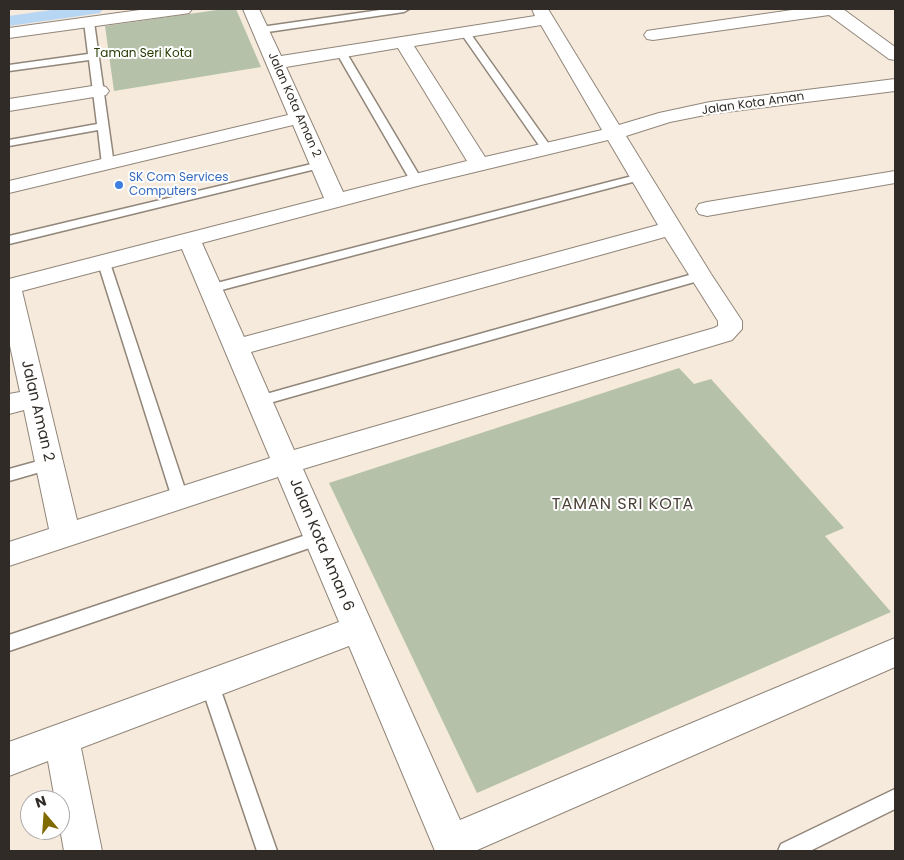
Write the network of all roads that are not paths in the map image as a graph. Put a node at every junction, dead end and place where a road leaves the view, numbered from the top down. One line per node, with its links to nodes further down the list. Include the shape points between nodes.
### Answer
1 (183, 9): 6 (street)
2 (251, 9): 7 (street, Jalan Kota Aman 2)
3 (404, 9): 7 (lane)
4 (832, 9): 10 (street); 13 (street)
5 (543, 14): 8 (street); 22 (street)
6 (89, 22): 9 (street); 14 (lane)
7 (260, 30): 15 (street, Jalan Kota Aman 2)
8 (465, 32): 11 (street); 24 (lane)
9 (9, 34)
10 (654, 35)
11 (403, 42): 12 (street); 27 (street)
12 (341, 52): 15 (street); 30 (lane)
13 (895, 55)
14 (94, 56): 16 (lane); 18 (lane)
15 (275, 63): 20 (street, Jalan Kota Aman 2)
16 (9, 68)
17 (895, 86): 22 (street, Jalan Kota Aman, via 710,108)
18 (99, 92): 19 (street); 21 (lane)
19 (9, 105)
20 (299, 118): 25 (street); 26 (street, Jalan Kota Aman 2)
21 (103, 126): 23 (lane); 25 (lane)
22 (613, 133): 24 (street, Jalan Kota Aman); 28 (street)
23 (9, 143)
24 (546, 149): 27 (street, Jalan Kota Aman)
25 (108, 165): 31 (street)
26 (320, 165): 32 (street, Jalan Kota Aman 2); 36 (lane)
27 (480, 165): 30 (street, Jalan Kota Aman)
28 (640, 177): 34 (street); 40 (lane)
29 (895, 177): 33 (street)
30 (416, 180): 32 (street, Jalan Kota Aman)
31 (9, 187)
32 (336, 202): 35 (street, Jalan Kota Aman)
33 (707, 209)
34 (672, 228): 38 (street); 41 (street)
35 (189, 239): 37 (street, Jalan Kota Aman); 40 (street, Jalan Kota Aman 6)
36 (9, 240)
37 (104, 263): 39 (street, Jalan Kota Aman); 48 (lane)
38 (700, 276): 43 (lane); 45 (street, via 730,321 730,329 723,334)
39 (9, 287): 42 (street, Jalan Aman 2)
40 (210, 289): 41 (street, Jalan Kota Aman 6)
41 (236, 348): 43 (street, Jalan Kota Aman 6)
42 (35, 397): 44 (street); 46 (street, Jalan Aman 2)
43 (259, 402): 45 (street, Jalan Kota Aman 6)
44 (9, 404)
45 (286, 463): 48 (street); 50 (street, Jalan Kota Aman 6)
46 (49, 464): 47 (lane); 49 (street, Jalan Aman 2)
47 (9, 475)
48 (180, 498): 49 (street)
49 (66, 536): 51 (street)
50 (318, 538): 52 (street, Jalan Kota Aman 6); 53 (lane)
51 (9, 554)
52 (357, 628): 55 (street); 59 (street, Jalan Kota Aman 6)
53 (9, 642)
54 (895, 652): 59 (street)
55 (210, 684): 56 (street); 61 (lane)
56 (62, 740): 57 (street); 60 (street)
57 (9, 759)
58 (895, 799): 62 (lane)
59 (452, 847)
60 (83, 851)
61 (267, 851)
62 (788, 851)

